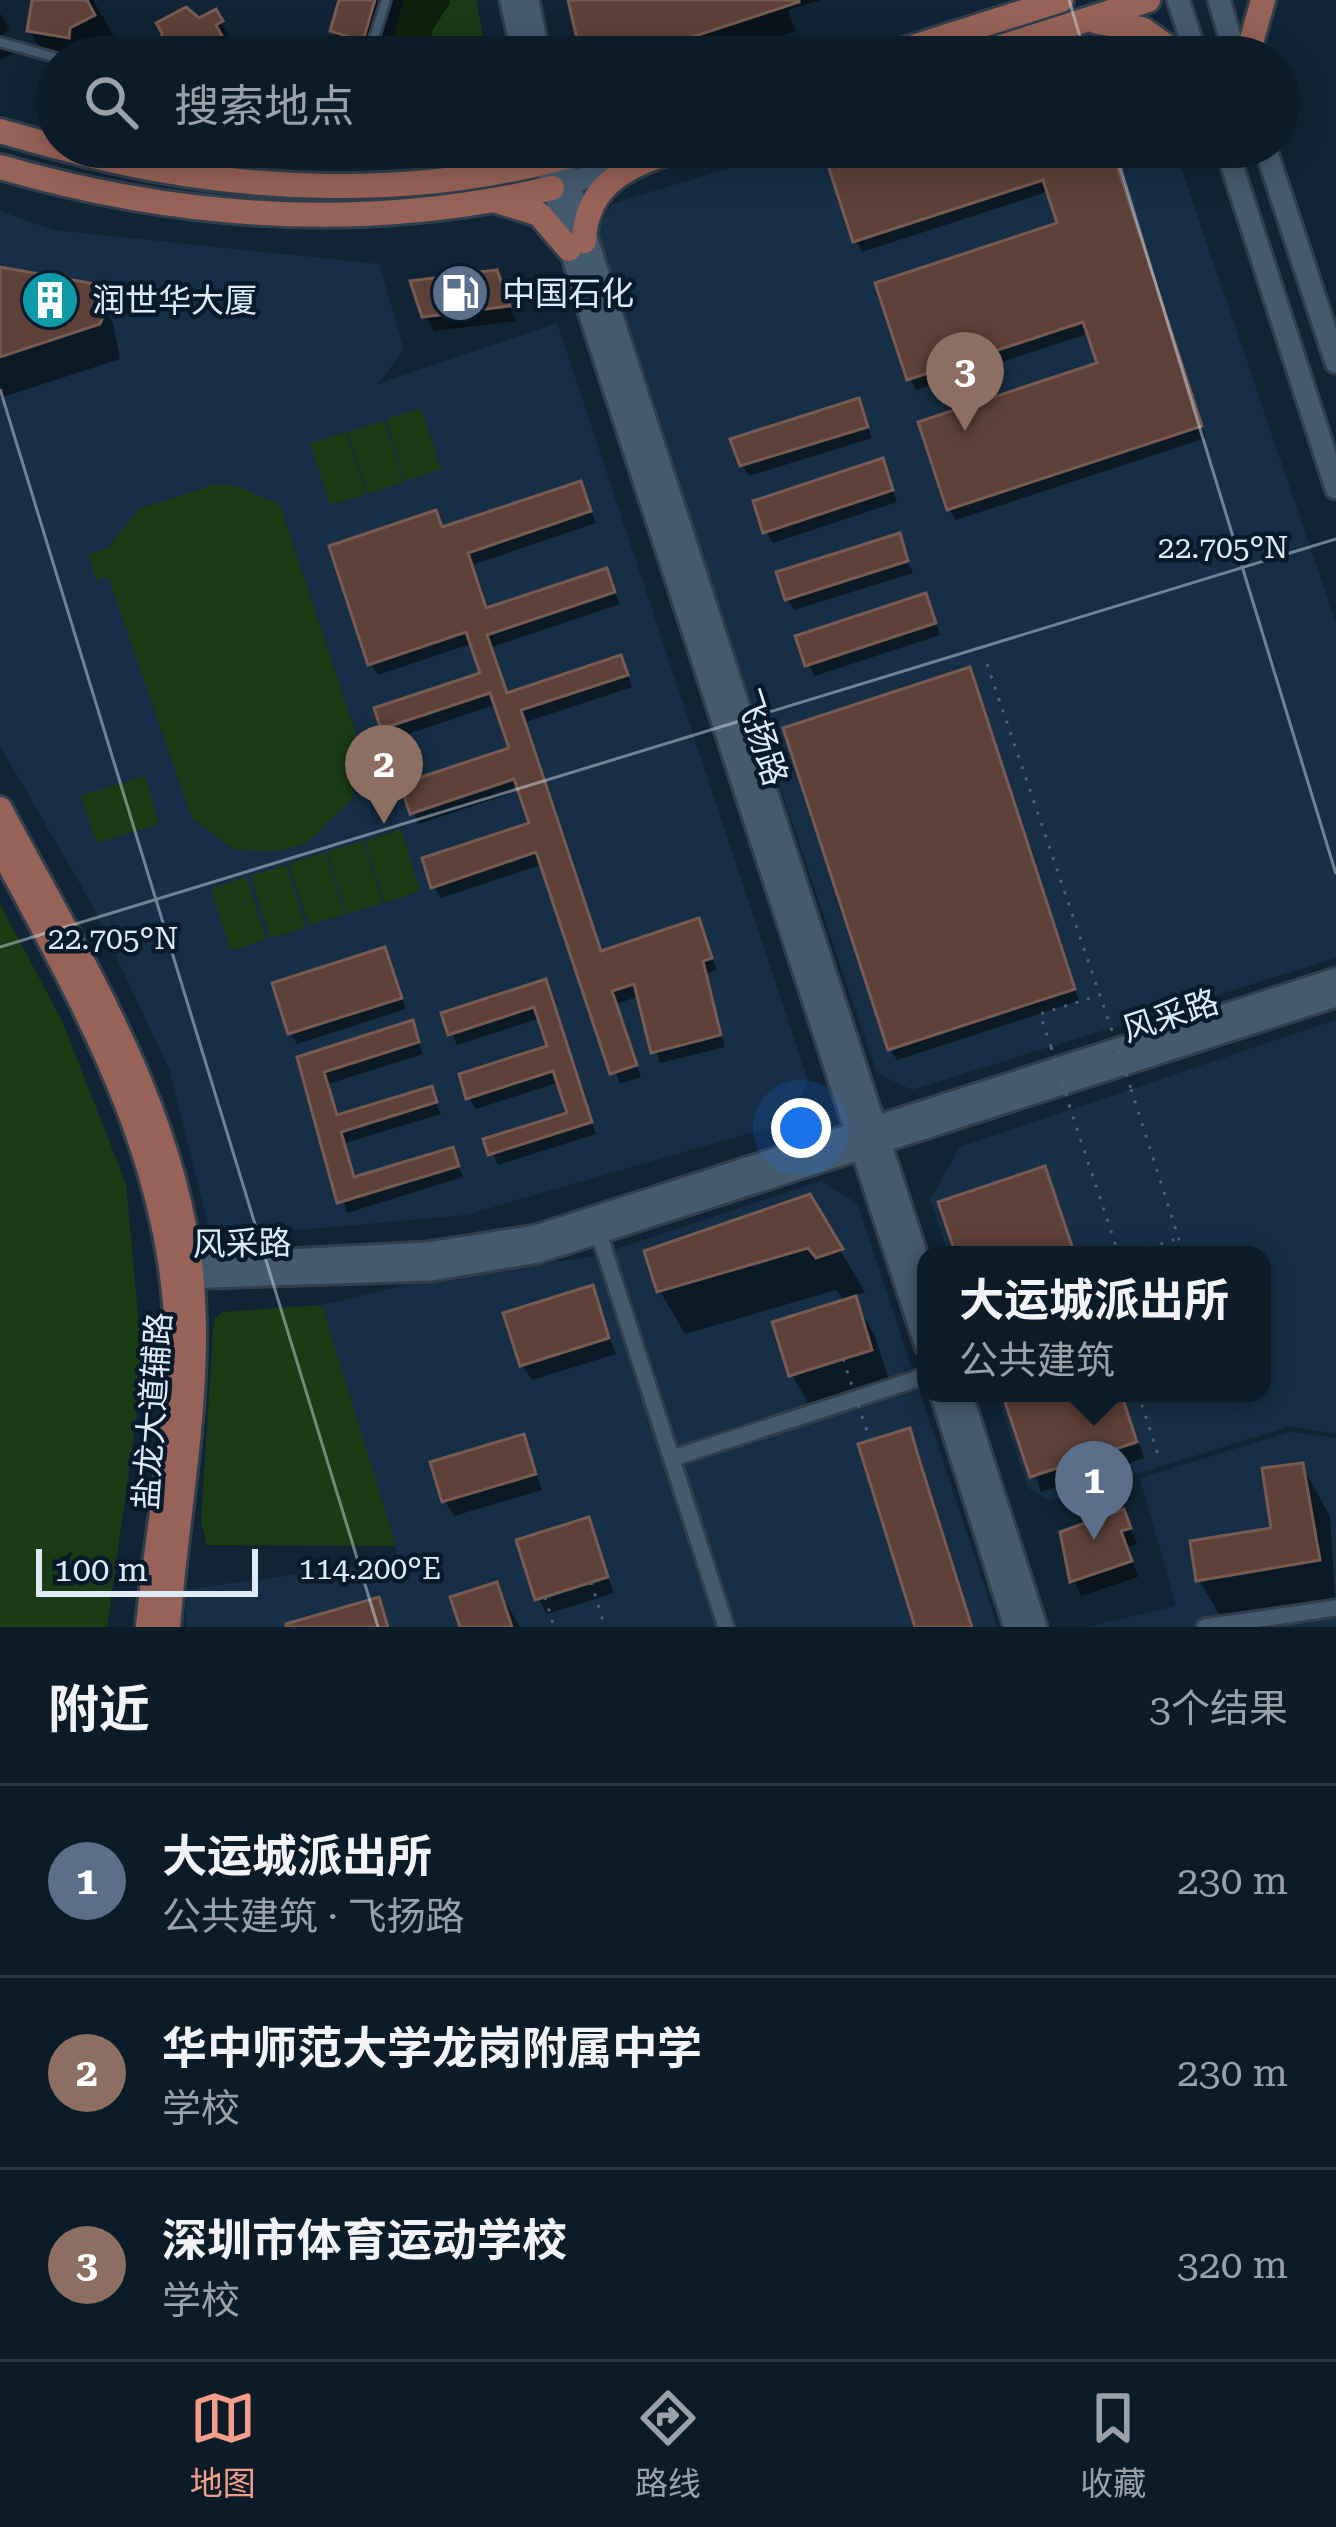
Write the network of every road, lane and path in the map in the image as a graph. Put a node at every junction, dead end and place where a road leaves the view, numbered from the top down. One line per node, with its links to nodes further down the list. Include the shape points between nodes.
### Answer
1 (386, 0): 10 (lane)
2 (512, 0): 11 (street)
3 (528, 0): 12 (street)
4 (1061, 0): 13 (main road)
5 (1148, 0): 9 (main road)
6 (1178, 0): 16 (street)
7 (1219, 0): 17 (street)
8 (1263, 0): 18 (main road)
9 (1082, 21): 14 (main road); 15 (main road)
10 (375, 36)
11 (519, 36)
12 (535, 36)
13 (948, 36)
14 (1035, 36)
15 (1152, 36)
16 (1190, 36)
17 (1230, 36)
18 (1253, 36)
19 (0, 42): 20 (lane)
20 (36, 52)
21 (0, 131): 22 (main road)
22 (36, 141)
23 (0, 167): 33 (main road, via 86,192 228,214 374,215)
24 (150, 168): 32 (main road, via 256,182 383,185)
25 (496, 168): 32 (main road)
26 (526, 168): 32 (main road)
27 (547, 168): 33 (main road)
28 (555, 168): 34 (street, 飞扬路)
29 (628, 168): 34 (main road, via 595,199)
30 (1233, 168): 36 (street)
31 (1272, 168): 35 (street)
32 (490, 173)
33 (492, 201): 34 (main road, via 539,214)
34 (577, 245): 43 (street, 飞扬路)
35 (1336, 362)
36 (1336, 488)
37 (987, 664): 41 (path)
38 (0, 809): 50 (main road, 盐龙大道辅路, via 151,1112 174,1180)
39 (0, 847): 50 (main road, 盐龙大道辅路, via 133,1112)
40 (1336, 980): 43 (street, 风采路)
41 (1098, 996): 45 (path, bridge); 46 (path, bridge, via 1040,1014)
42 (1336, 996): 43 (street, 风采路)
43 (868, 1136): 44 (street, 风采路); 49 (street, 飞扬路); 50 (street, 风采路, via 514,1240); 51 (street, 飞扬路)
44 (599, 1234): 50 (street, 风采路, via 464,1266); 59 (street)
45 (1179, 1238): 47 (path); 48 (path)
46 (1119, 1246)
47 (1152, 1246)
48 (1181, 1246)
49 (917, 1261)
50 (184, 1274): 63 (main road, 盐龙大道辅路); 64 (main road, 盐龙大道辅路, via 192,1394)
51 (917, 1313)
52 (843, 1359): 57 (path, bridge)
53 (917, 1379): 59 (street)
54 (944, 1402): 68 (street)
55 (964, 1402): 69 (street)
56 (1141, 1402): 58 (path)
57 (870, 1440)
58 (1158, 1454)
59 (673, 1458): 67 (street)
60 (591, 1582): 66 (path)
61 (545, 1597): 65 (path)
62 (1336, 1608): 70 (street)
63 (148, 1627)
64 (168, 1627)
65 (554, 1627)
66 (605, 1627)
67 (727, 1627)
68 (1016, 1627)
69 (1036, 1627)
70 (1205, 1627)

